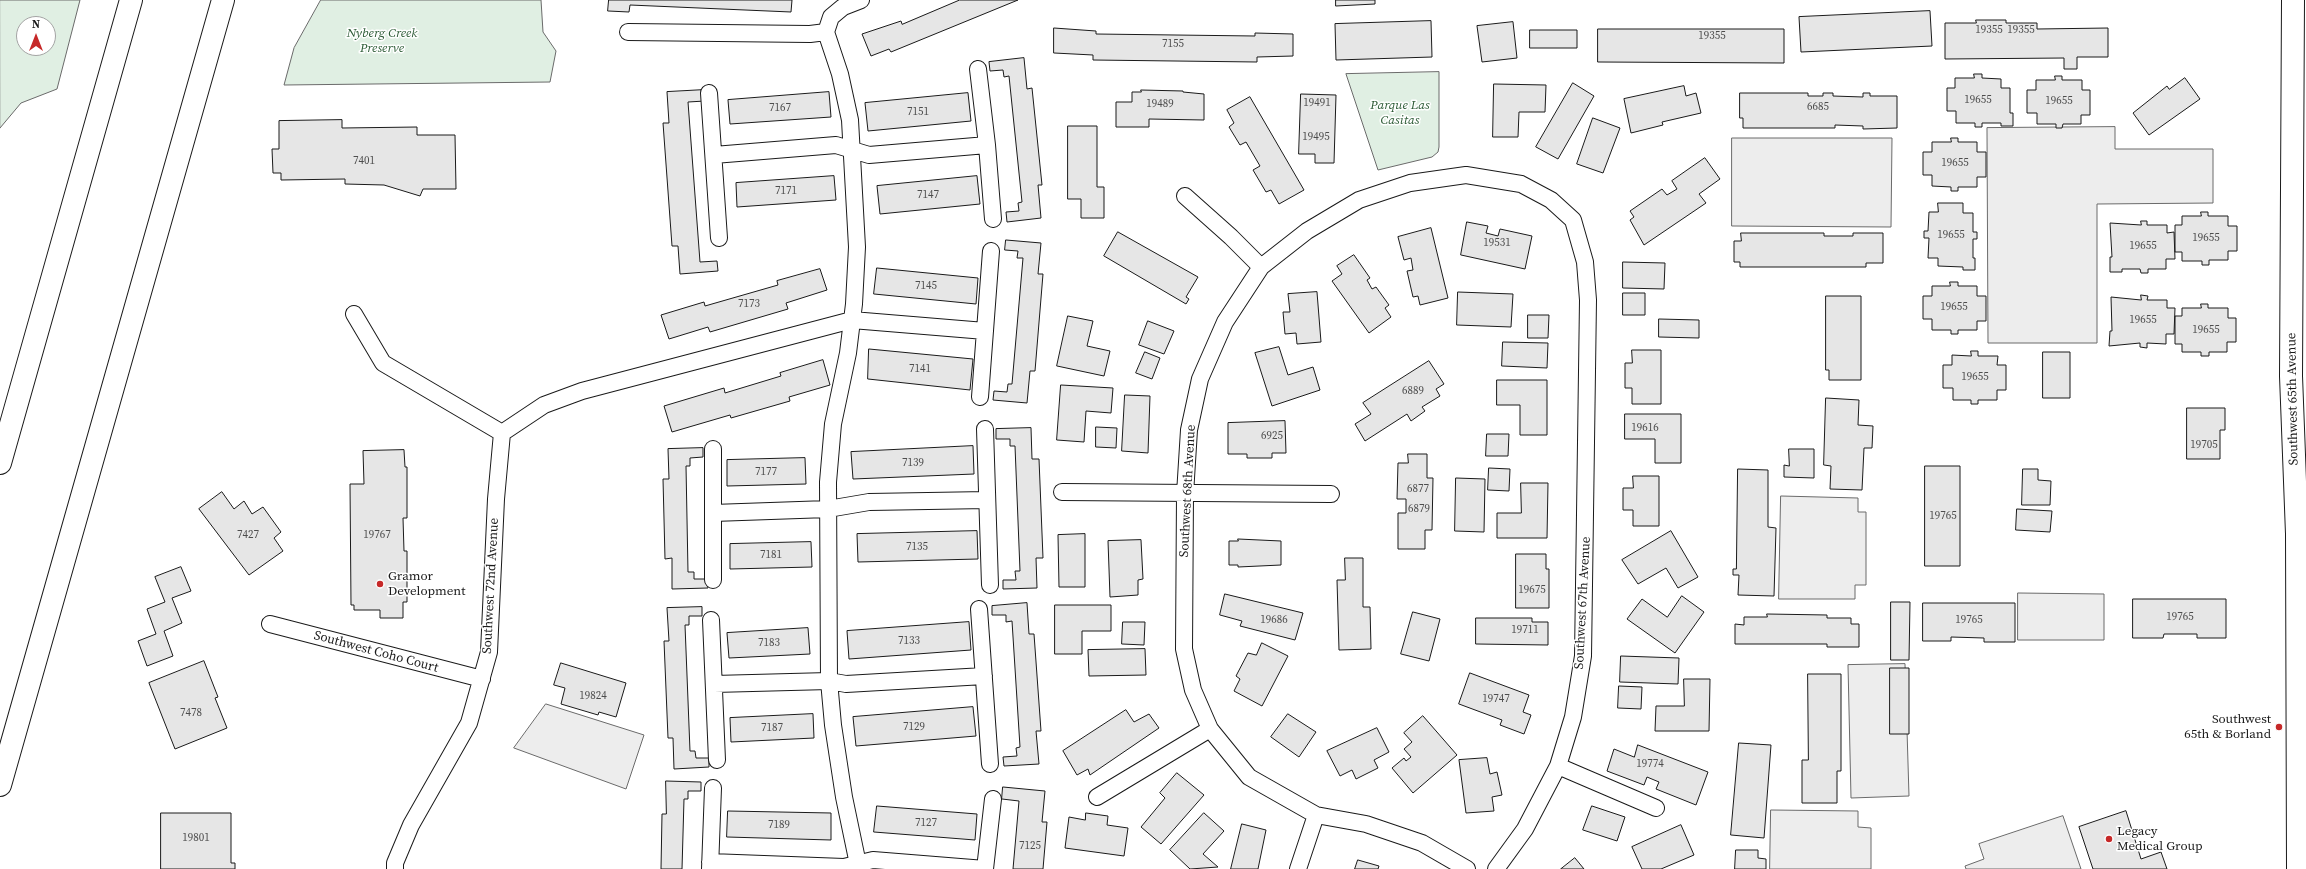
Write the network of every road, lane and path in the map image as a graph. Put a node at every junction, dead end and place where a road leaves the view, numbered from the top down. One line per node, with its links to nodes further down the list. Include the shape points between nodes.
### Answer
1 (131, 0): 27 (main road)
2 (223, 0): 8 (main road)
3 (236, 0): 8 (main road)
4 (861, 0): 7 (street, via 844,7 831,17)
5 (2293, 0): 49 (main road, Southwest 65th Avenue, via 2291,376)
6 (628, 32): 7 (street)
7 (826, 32): 12 (street, via 840,74)
8 (212, 40): 47 (main road)
9 (978, 69): 11 (street)
10 (709, 93): 13 (street)
11 (987, 145): 12 (street, via 869,155); 15 (street)
12 (853, 149): 13 (street, via 836,146); 20 (street, via 857,247)
13 (714, 155): 16 (street)
14 (1185, 196): 18 (street, via 1231,236)
15 (993, 219)
16 (719, 238)
17 (991, 251): 21 (street)
18 (1261, 267): 22 (street, Southwest 68th Avenue, via 1307,231 1359,200 1410,183 1466,175 1521,184 1551,200 1573,220 1585,262); 29 (street, Southwest 68th Avenue, via 1225,322 1200,379 1189,430)
19 (354, 314): 25 (street, via 383,363)
20 (852, 320): 21 (street); 25 (street, via 582,391 544,405); 32 (street, via 833,424)
21 (984, 331): 23 (street)
22 (1588, 364): 46 (street, Southwest 67th Avenue, via 1583,656 1573,717)
23 (980, 397)
24 (984, 429): 31 (street)
25 (502, 433): 40 (street, Southwest 72nd Avenue, via 496,499 489,652)
26 (713, 449): 33 (street)
27 (0, 463)
28 (1062, 492): 29 (street)
29 (1185, 494): 30 (street); 43 (street, Southwest 68th Avenue, via 1184,649 1193,690)
30 (1331, 494)
31 (987, 500): 32 (street, via 870,502); 35 (street)
32 (828, 509): 33 (street); 41 (street)
33 (713, 513): 34 (street)
34 (713, 580)
35 (990, 585)
36 (979, 609): 39 (street)
37 (711, 620): 42 (street)
38 (270, 624): 40 (street, Southwest Coho Court)
39 (984, 676): 41 (street, via 846,684); 45 (street)
40 (482, 679): 56 (street, Southwest 72nd Avenue, via 469,723 411,825 395,863)
41 (829, 681): 42 (street); 55 (street, via 844,797)
42 (714, 684): 44 (street)
43 (1210, 729): 50 (street); 53 (street, Southwest 68th Avenue, via 1250,777)
44 (717, 760)
45 (990, 764)
46 (1558, 766): 52 (street); 60 (street, Southwest 67th Avenue, via 1525,829)
47 (0, 785)
48 (713, 788): 54 (street)
49 (2302, 796): 61 (main road, Southwest 65th Avenue)
50 (1097, 797)
51 (993, 799): 57 (street)
52 (1656, 808)
53 (1316, 815): 58 (street); 59 (street, Southwest 68th Avenue, via 1366,824 1422,843)
54 (710, 865): 55 (street)
55 (859, 867): 57 (street, via 873,860)
56 (395, 869)
57 (985, 869)
58 (1298, 869)
59 (1467, 869)
60 (1496, 869)
61 (2298, 869)

